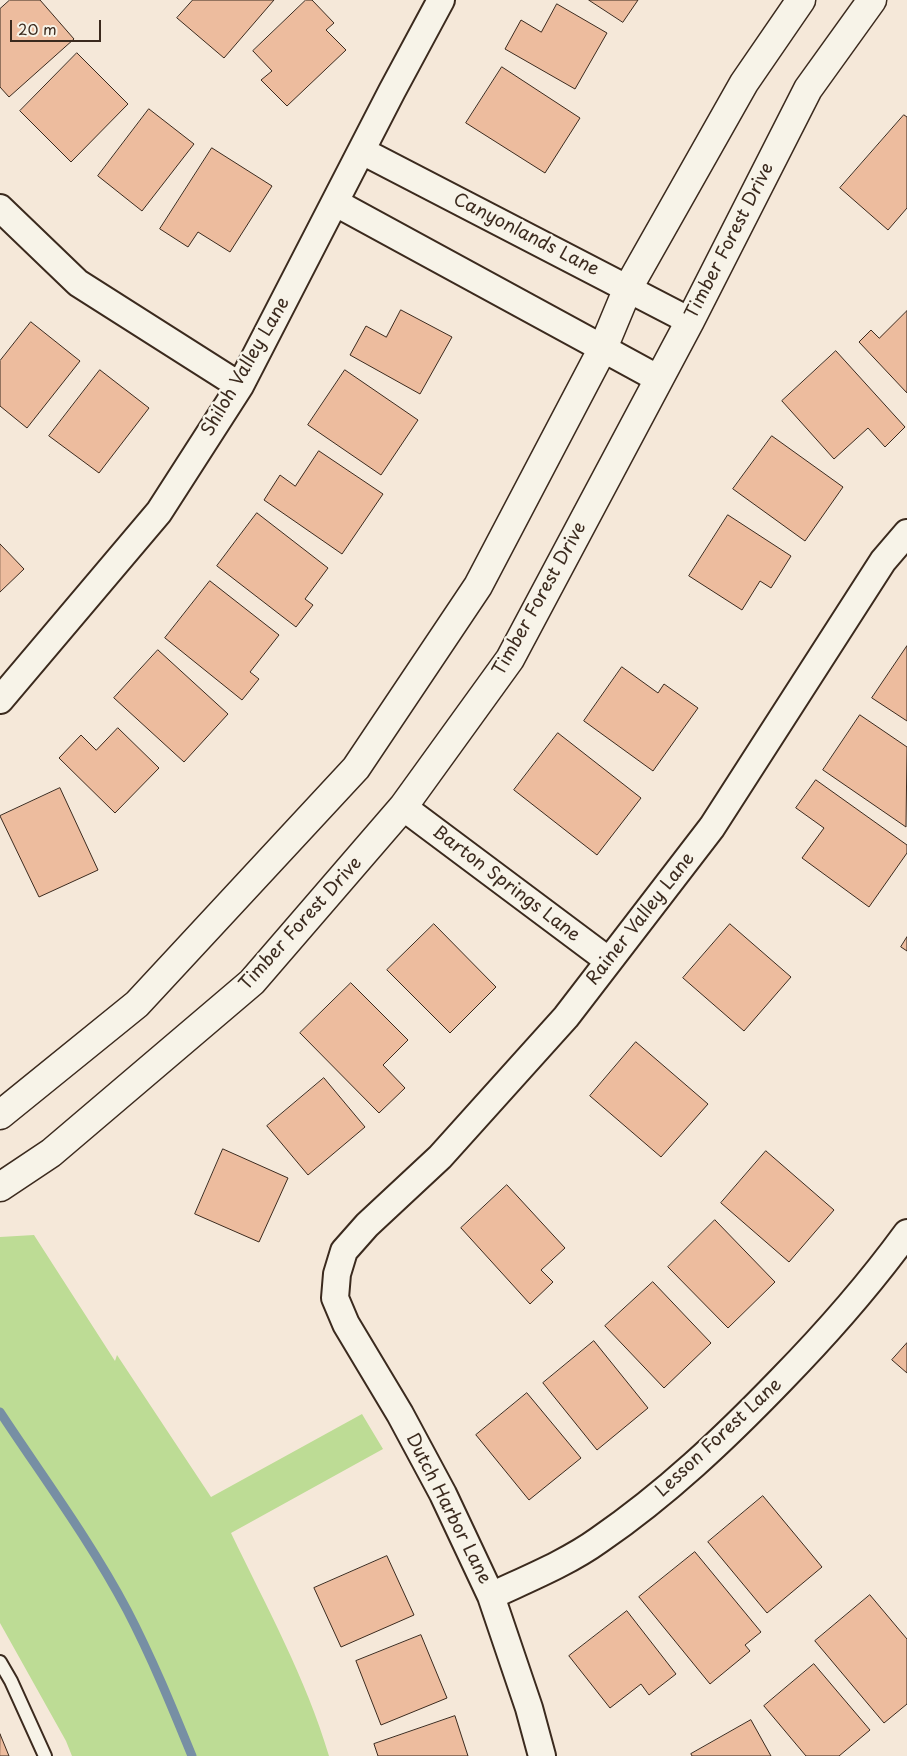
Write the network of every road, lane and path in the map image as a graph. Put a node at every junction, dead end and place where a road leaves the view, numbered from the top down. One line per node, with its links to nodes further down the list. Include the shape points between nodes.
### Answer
1 (801, 0): 7 (main road, via 744,83)
2 (872, 0): 8 (main road, Timber Forest Drive, via 808,89)
3 (439, 1): 4 (street, Shiloh Valley Lane)
4 (362, 150): 5 (street, Shiloh Valley Lane); 7 (street, Canyonlands Lane)
5 (336, 203): 9 (street); 11 (street, Shiloh Valley Lane)
6 (0, 208): 11 (street, via 78,284)
7 (628, 288): 8 (street, Canyonlands Lane); 9 (main road)
8 (690, 320): 10 (main road, Timber Forest Drive)
9 (603, 348): 10 (street); 16 (main road, via 478,586 356,768 137,1004)
10 (659, 379): 14 (main road, Timber Forest Drive, via 510,659)
11 (240, 386): 13 (street, Shiloh Valley Lane, via 159,512)
12 (907, 533): 15 (street, Rainer Valley Lane, via 883,561 712,827)
13 (0, 700)
14 (403, 807): 15 (street, Barton Springs Lane); 17 (main road, Timber Forest Drive, via 252,982 51,1153)
15 (609, 961): 19 (street, Rainer Valley Lane, via 566,1017 446,1150 350,1244)
16 (0, 1115)
17 (0, 1187)
18 (907, 1233): 20 (street, Lesson Forest Lane, via 880,1270 810,1350 748,1415 673,1484 598,1541)
19 (336, 1274): 20 (street, Dutch Harbor Lane, via 335,1298 346,1324 443,1494)
20 (492, 1596): 24 (street, Dutch Harbor Lane)
21 (0, 1662): 22 (lane)
22 (5, 1684): 23 (lane)
23 (45, 1756)
24 (542, 1756)

